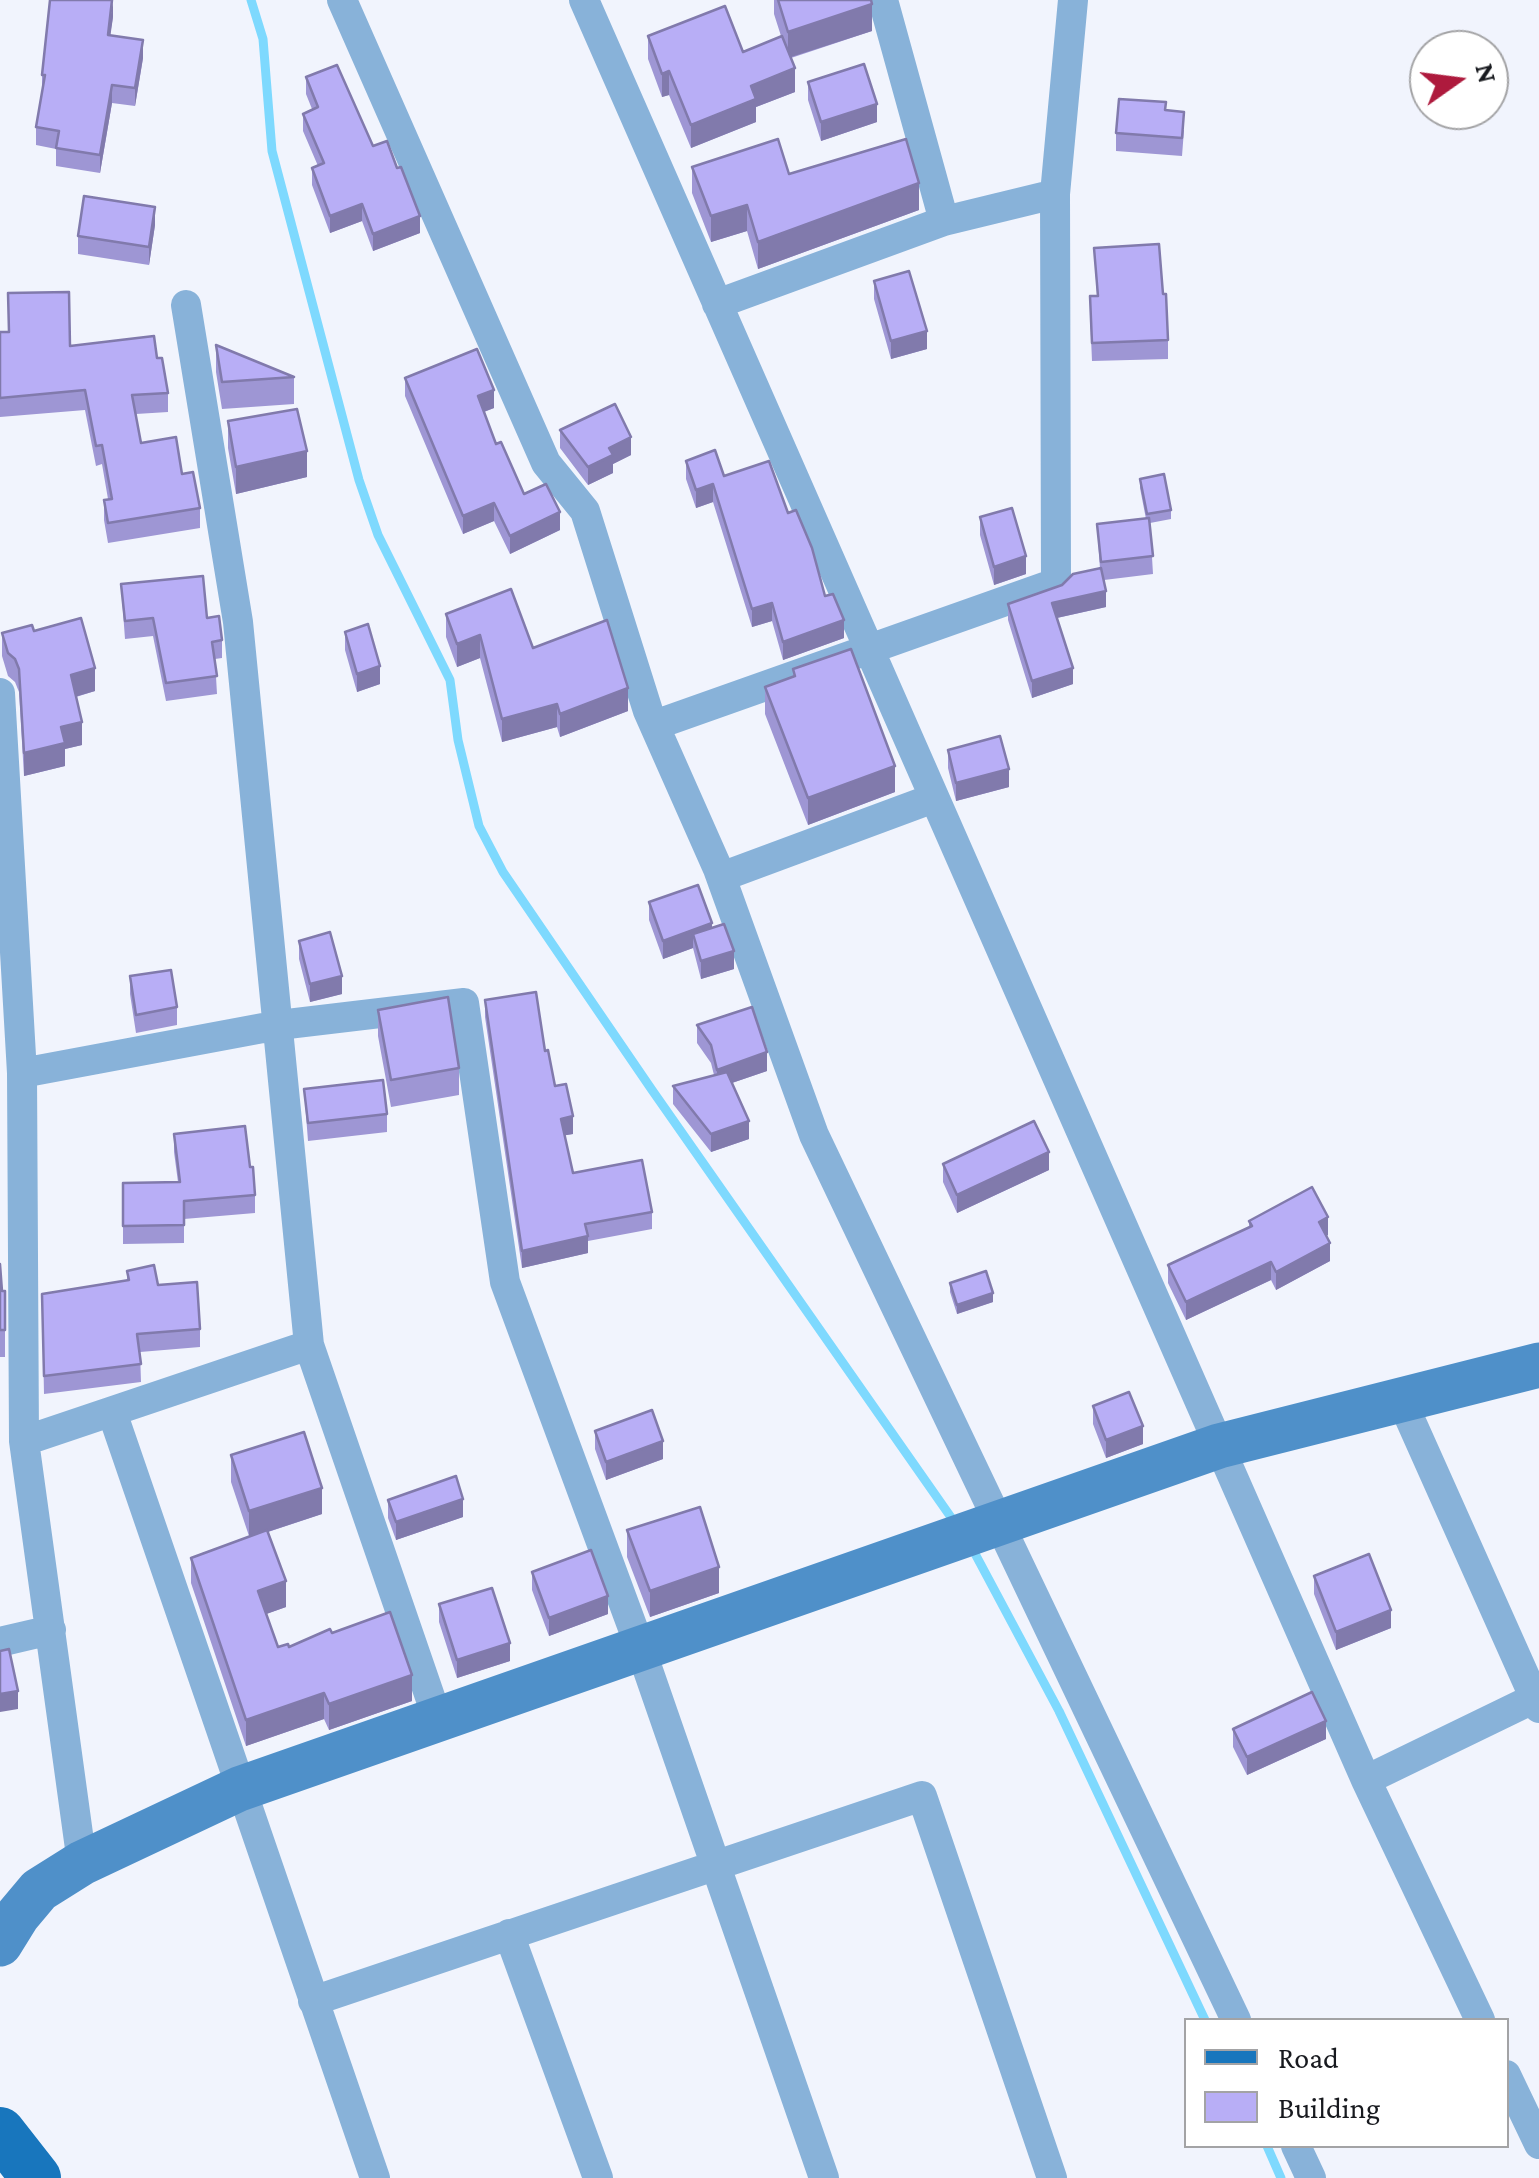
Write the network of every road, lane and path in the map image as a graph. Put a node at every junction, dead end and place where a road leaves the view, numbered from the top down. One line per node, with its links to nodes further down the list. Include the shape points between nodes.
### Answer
1 (342, 0): 11 (street, via 546,464 585,511)
2 (584, 0): 7 (street)
3 (883, 0): 6 (street)
4 (1073, 0): 5 (street)
5 (1055, 194): 6 (street); 9 (street, via 1056,583)
6 (944, 221): 7 (street)
7 (717, 304): 9 (street)
8 (186, 305): 14 (street, via 238,622)
9 (868, 648): 11 (street); 12 (street)
10 (0, 692): 15 (street)
11 (655, 725): 13 (street)
12 (934, 798): 13 (street); 21 (street)
13 (721, 878): 22 (street)
14 (279, 1025): 15 (street); 16 (street); 25 (street, via 464,1003 505,1282)
15 (22, 1074): 20 (street)
16 (309, 1346): 19 (street); 27 (street)
17 (1539, 1365): 18 (street)
18 (1400, 1400): 21 (street); 26 (street)
19 (112, 1412): 20 (street); 29 (street)
20 (24, 1440): 23 (street)
21 (1219, 1446): 22 (street); 28 (street)
22 (972, 1535): 25 (street); 35 (street)
23 (51, 1630): 24 (street); 30 (street)
24 (0, 1642)
25 (641, 1650): 27 (street); 31 (street)
26 (1538, 1701): 28 (street)
27 (438, 1720): 29 (street)
28 (1366, 1780): 36 (street)
29 (239, 1789): 30 (street); 34 (street)
30 (82, 1863): 33 (street, via 39,1890)
31 (714, 1864): 32 (street); 43 (street); 44 (street, via 922,1796)
32 (509, 1934): 34 (street); 42 (street)
33 (0, 1944)
34 (313, 2001): 41 (street)
35 (1235, 2018)
36 (1479, 2018)
37 (1509, 2082): 39 (street)
38 (0, 2132): 40 (main road)
39 (1539, 2144)
40 (36, 2178)
41 (375, 2178)
42 (598, 2178)
43 (824, 2178)
44 (1052, 2178)

